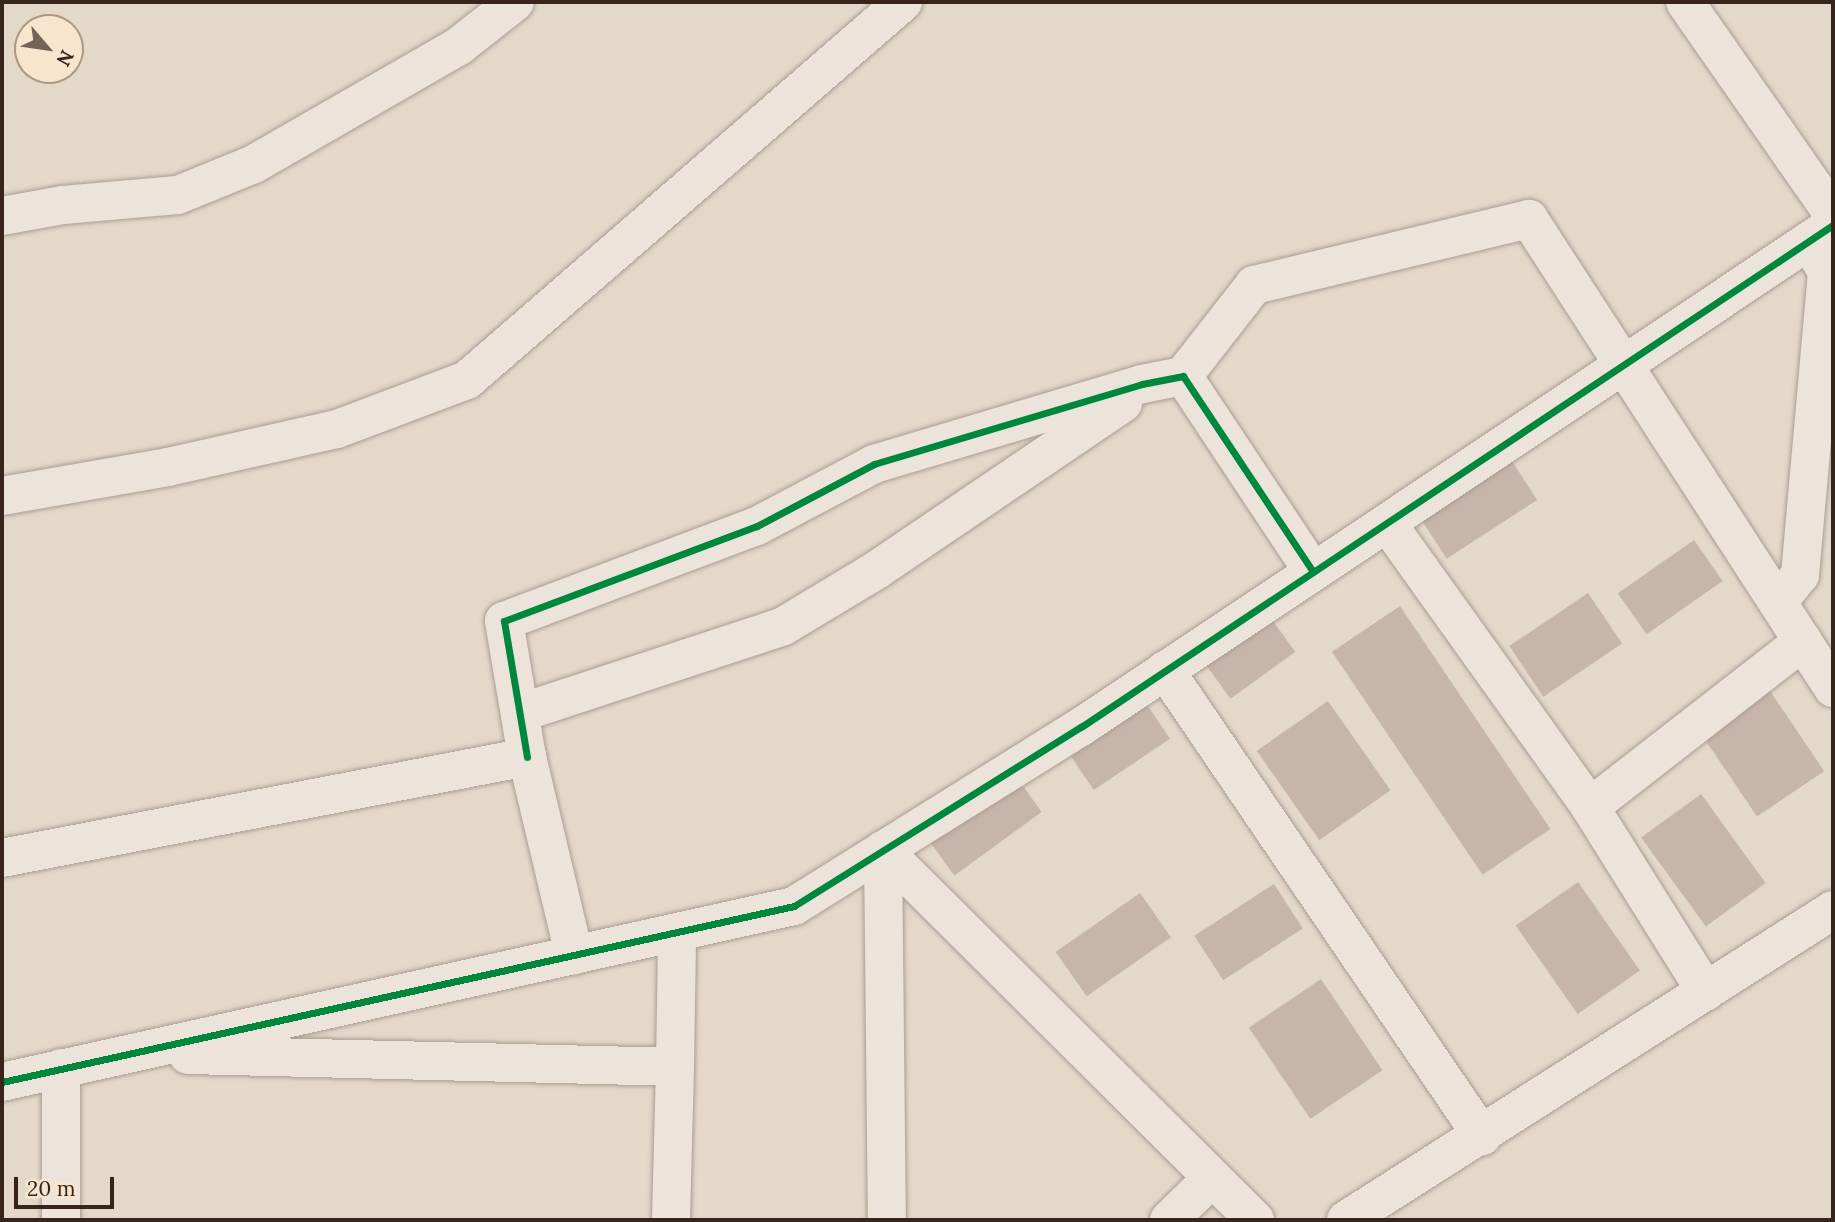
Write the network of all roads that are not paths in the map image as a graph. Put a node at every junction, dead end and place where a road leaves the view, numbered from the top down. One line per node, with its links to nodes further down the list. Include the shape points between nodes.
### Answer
1 (515, 2): 4 (street, via 459,46 254,164 178,195 63,205)
2 (903, 2): 8 (street, via 467,380 337,429 168,467)
3 (1685, 2): 5 (street)
4 (2, 216)
5 (1825, 227): 6 (street); 11 (street, via 1827,272 1800,575)
6 (1625, 365): 7 (street, via 1530,219 1254,285); 9 (street); 11 (street)
7 (1176, 377): 10 (street); 15 (street, via 1113,408 878,569 782,627); 15 (street, via 874,464 757,526 504,621)
8 (2, 496)
9 (1387, 523): 10 (street); 17 (street)
10 (1313, 572): 13 (street)
11 (1778, 602): 12 (street)
12 (1803, 641): 14 (street); 17 (street)
13 (1165, 670): 18 (street); 28 (street)
14 (1833, 688)
15 (520, 713): 16 (street)
16 (527, 757): 19 (street); 22 (street)
17 (1590, 807): 23 (street)
18 (883, 850): 21 (street, via 794,906); 29 (street); 32 (street)
19 (2, 858)
20 (1833, 910): 23 (street)
21 (677, 934): 22 (street); 25 (street)
22 (574, 955): 24 (street)
23 (1706, 992): 28 (street)
24 (130, 1053): 25 (street); 26 (street)
25 (675, 1067): 31 (street)
26 (61, 1069): 27 (street); 30 (street)
27 (2, 1082)
28 (1482, 1136): 35 (street)
29 (1212, 1178): 33 (street); 34 (street)
30 (61, 1220)
31 (671, 1220)
32 (887, 1220)
33 (1169, 1220)
34 (1255, 1220)
35 (1346, 1220)

